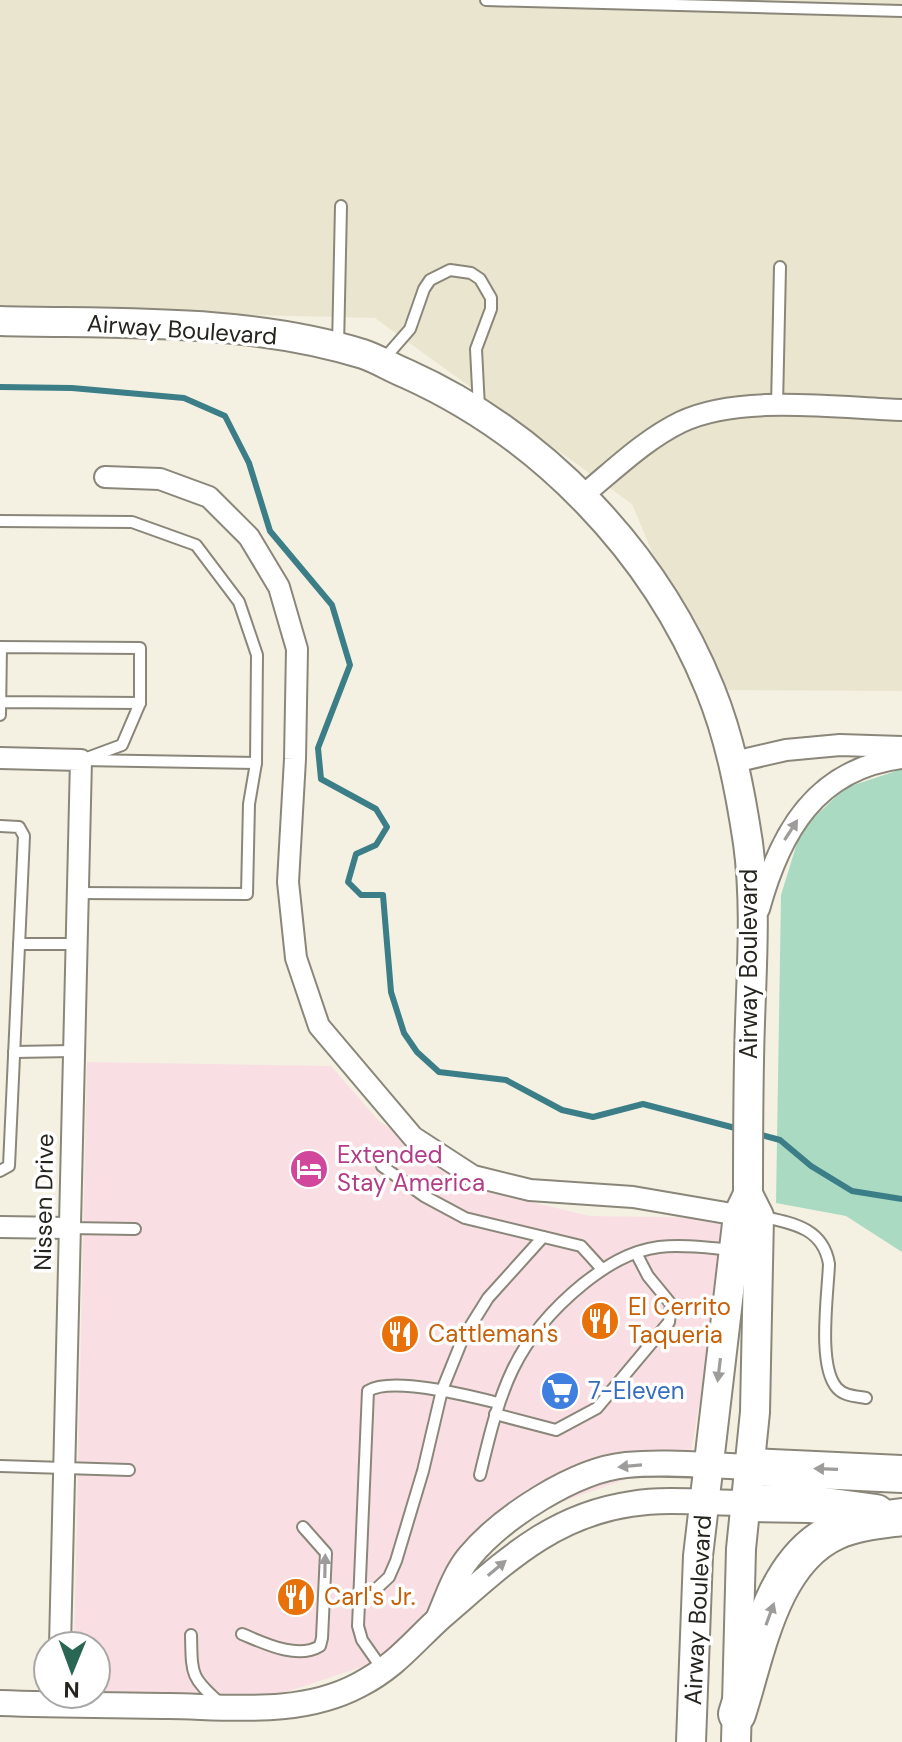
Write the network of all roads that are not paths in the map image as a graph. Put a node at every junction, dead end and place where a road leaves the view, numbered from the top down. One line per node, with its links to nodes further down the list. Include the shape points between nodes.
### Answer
1 (486, 0): 2 (lane)
2 (902, 11)
3 (341, 206): 6 (lane)
4 (780, 267): 8 (lane)
5 (0, 321): 6 (main road, Airway Boulevard, via 178,326 271,334)
6 (338, 349): 7 (main road, Airway Boulevard)
7 (381, 363): 10 (main road, Airway Boulevard, via 445,391); 10 (lane, via 410,329 430,280 450,270 471,273 491,298 476,349)
8 (777, 406): 9 (street); 12 (street, via 730,408 683,421 638,449)
9 (902, 410)
10 (480, 414): 12 (main road, Airway Boulevard, via 517,438)
11 (105, 477): 32 (street, via 160,479 209,497 249,537 279,587 297,649 288,882 296,958 319,1026 413,1137 473,1176 530,1190)
12 (582, 496): 21 (main road, Airway Boulevard, via 627,547 683,630)
13 (0, 521): 22 (lane, via 132,522 196,545 239,602 257,655)
14 (0, 702): 15 (lane); 15 (lane, via 1,647 140,648); 16 (lane)
15 (140, 703): 20 (lane, via 122,745)
16 (0, 715)
17 (902, 747): 21 (street, via 840,745)
18 (0, 758): 20 (street)
19 (902, 758): 25 (street, one-way to 19, via 771,865 811,801 847,775)
20 (81, 760): 22 (lane); 24 (street, Nissen Drive)
21 (734, 762): 25 (main road, Airway Boulevard, via 748,846)
22 (256, 763): 24 (lane, via 249,804 247,894)
23 (0, 826): 26 (lane, via 19,827 24,836)
24 (78, 893): 27 (street, Nissen Drive)
25 (753, 928): 32 (main road, Airway Boulevard)
26 (19, 944): 27 (lane); 29 (lane)
27 (76, 944): 28 (street, Nissen Drive)
28 (73, 1051): 29 (lane); 34 (street, Nissen Drive)
29 (14, 1052): 31 (lane, via 9,1166)
30 (382, 1166): 36 (lane, via 465,1218)
31 (0, 1171)
32 (748, 1208): 37 (main road, Airway Boulevard); 41 (lane, via 809,1230 820,1240 829,1264 829,1375 844,1394); 45 (main road, Airway Boulevard, via 755,1412)
33 (0, 1227): 34 (street)
34 (69, 1228): 35 (lane); 46 (street, Nissen Drive)
35 (135, 1229)
36 (543, 1237): 39 (lane, via 581,1246); 40 (lane, via 488,1298 463,1338)
37 (735, 1250): 38 (lane, via 673,1246); 44 (main road, Airway Boulevard, one-way to 44)
38 (636, 1253): 39 (lane); 42 (lane, via 671,1304 669,1322 635,1366 597,1408 556,1430)
39 (602, 1269): 42 (lane, via 549,1313 528,1340)
40 (442, 1390): 42 (lane); 54 (lane, via 396,1561 389,1577); 54 (lane, via 368,1391)
41 (866, 1398)
42 (496, 1408): 49 (lane)
43 (0, 1466): 46 (lane)
44 (707, 1466): 45 (street); 50 (main road, Airway Boulevard); 55 (street, one-way to 55, via 625,1465 547,1493 470,1556)
45 (750, 1467): 48 (highway, one-way to 45); 51 (main road, Airway Boulevard)
46 (64, 1468): 47 (lane); 56 (street, Nissen Drive)
47 (129, 1470)
48 (902, 1474)
49 (480, 1475)
50 (703, 1503): 51 (street); 55 (street, one-way to 50, via 551,1529 630,1504); 65 (main road, Airway Boulevard)
51 (746, 1503): 52 (highway, via 810,1504); 64 (main road, Airway Boulevard)
52 (902, 1516): 64 (highway, one-way to 52, via 784,1577 806,1550 836,1531)
53 (303, 1527): 57 (lane, one-way to 53, via 294,1651 320,1646 326,1553)
54 (359, 1605): 59 (lane, via 362,1640)
55 (438, 1619): 59 (street)
56 (60, 1630)
57 (242, 1634)
58 (191, 1635): 63 (lane, via 197,1684)
59 (383, 1670): 63 (street, via 358,1686 312,1702 261,1709)
60 (32, 1701): 62 (street)
61 (112, 1702): 63 (street)
62 (0, 1703)
63 (224, 1707)
64 (737, 1728)
65 (691, 1742)

